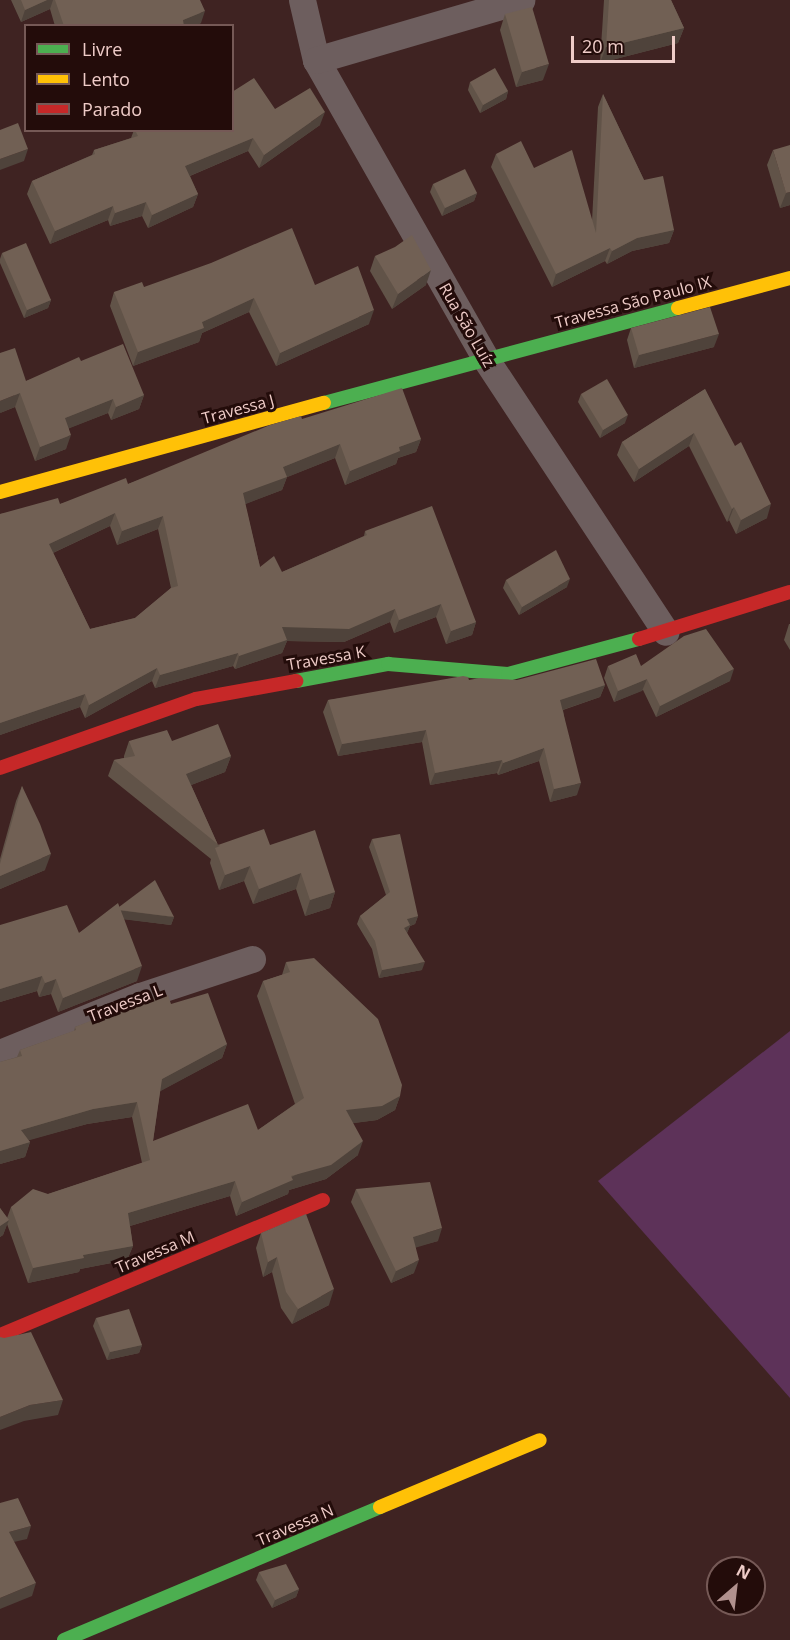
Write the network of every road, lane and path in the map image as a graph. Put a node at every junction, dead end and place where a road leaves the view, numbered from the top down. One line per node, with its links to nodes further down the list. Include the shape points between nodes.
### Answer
1 (302, 0): 3 (street, Rua São Luíz)
2 (521, 0): 3 (street)
3 (316, 60): 5 (street, Rua São Luíz)
4 (790, 278): 5 (street, Travessa São Paulo IX)
5 (485, 358): 6 (street, Travessa J); 8 (street, Rua São Luíz)
6 (0, 492)
7 (790, 592): 8 (street, Travessa K)
8 (666, 632): 9 (street, Travessa K, via 508,674 388,663 196,699)
9 (0, 768)
10 (252, 959): 11 (street, Travessa L, via 140,996)
11 (0, 1053)
12 (323, 1200): 13 (street, Travessa M)
13 (0, 1335)
14 (540, 1440): 15 (street, Travessa N)
15 (64, 1640)

